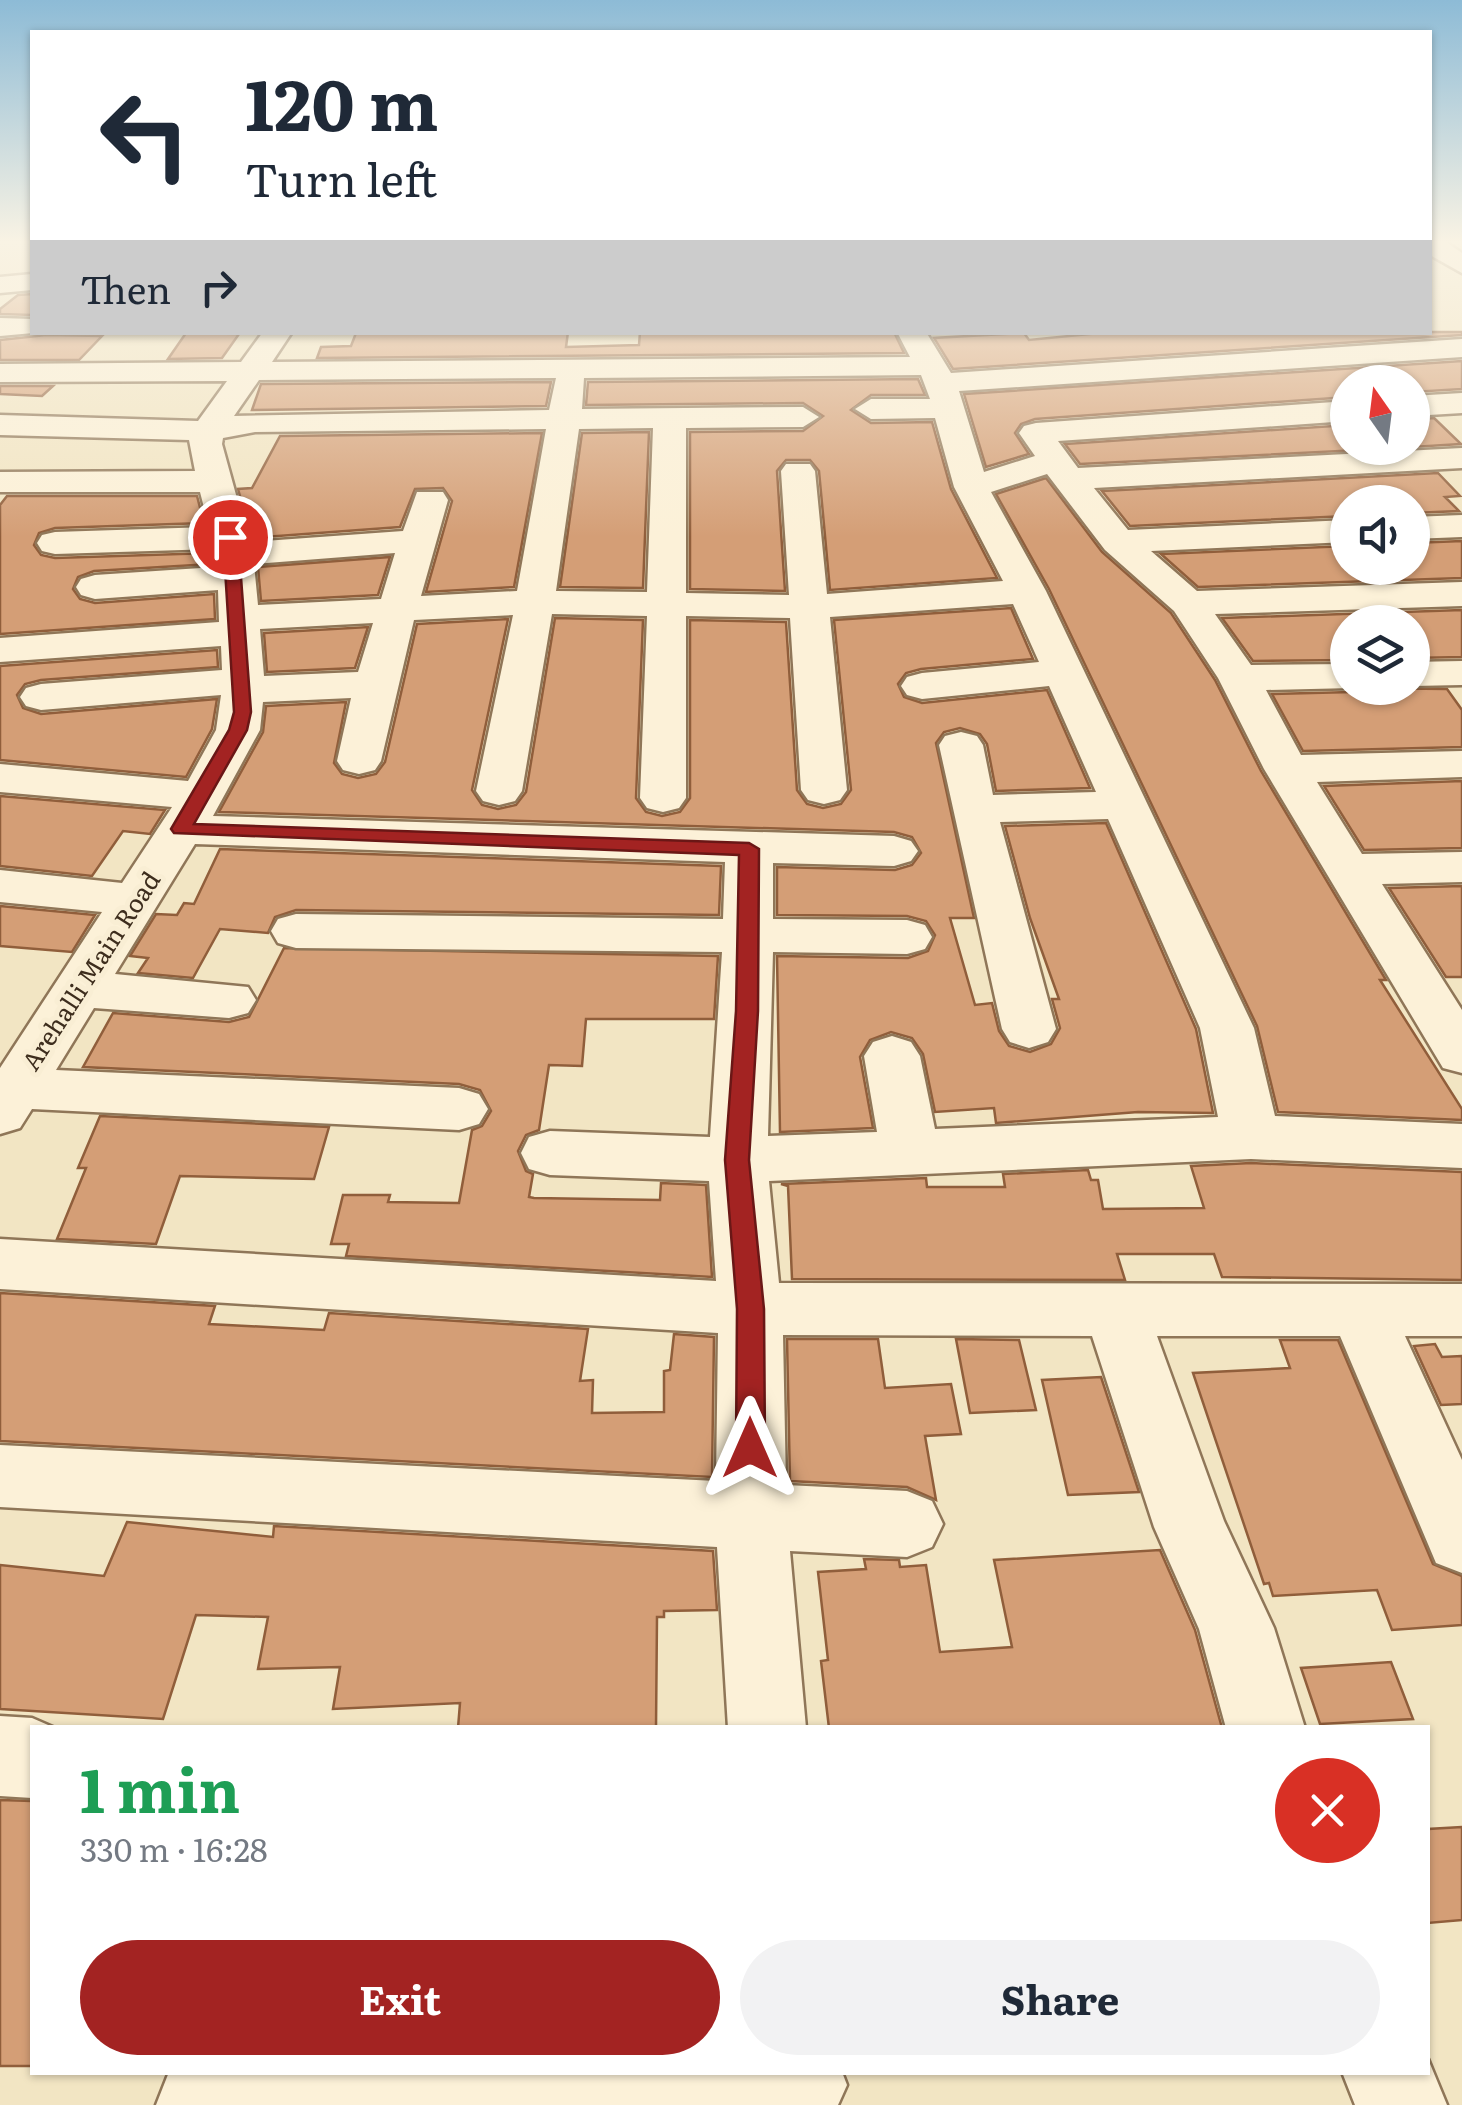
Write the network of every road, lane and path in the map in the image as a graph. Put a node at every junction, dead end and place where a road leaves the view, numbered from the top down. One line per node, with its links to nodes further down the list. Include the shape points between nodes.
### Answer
1 (273, 340): 11 (street)
2 (573, 340): 8 (street)
3 (1165, 340): 7 (street)
4 (1427, 340): 7 (street)
5 (105, 346): 10 (street)
6 (930, 359): 7 (street); 8 (street); 14 (street); 32 (street)
7 (1190, 366)
8 (571, 370): 11 (street); 17 (street)
9 (0, 374): 10 (street)
10 (77, 374): 11 (street); 20 (street)
11 (250, 374): 21 (street)
12 (1462, 403): 13 (street)
13 (1430, 405)
14 (870, 409)
15 (1330, 412): 28 (street, via 1036,433)
16 (670, 416): 17 (street); 46 (street); 47 (street, via 788,417 787,469)
17 (567, 417): 18 (street); 44 (street)
18 (455, 418): 21 (street, via 254,422); 22 (street)
19 (0, 426): 20 (street)
20 (44, 426): 21 (street); 27 (street)
21 (207, 431): 29 (street, Arehalli Main Road, via 206,452)
22 (443, 457)
23 (1462, 458): 24 (street)
24 (1430, 460)
25 (1330, 464): 28 (street)
26 (1369, 465): 31 (street)
27 (0, 470)
28 (1063, 470): 32 (street); 38 (street)
29 (217, 481): 30 (street); 40 (street, Arehalli Main Road)
30 (0, 482)
31 (1386, 485)
32 (971, 486): 42 (street)
33 (430, 500): 37 (street)
34 (1430, 519): 35 (street)
35 (1462, 526)
36 (1330, 532): 38 (street)
37 (414, 541): 40 (street); 48 (street)
38 (1118, 542): 45 (street)
39 (55, 543): 40 (street)
40 (236, 584): 41 (street); 48 (street); 49 (street); 56 (street, Arehalli Main Road)
41 (95, 588)
42 (1027, 591): 47 (street); 50 (street)
43 (1462, 594): 45 (street)
44 (535, 602): 46 (street); 48 (street); 65 (street)
45 (1188, 603): 54 (street)
46 (666, 606): 47 (street); 66 (street)
47 (810, 607): 64 (street)
48 (398, 608): 55 (street)
49 (0, 650)
50 (1062, 672): 57 (street); 67 (street)
51 (1430, 674): 52 (street)
52 (1462, 674)
53 (1330, 676): 54 (street)
54 (1240, 678): 62 (street)
55 (375, 684): 56 (street); 60 (street)
56 (244, 686): 58 (street); 69 (street, Arehalli Main Road, via 238,730)
57 (922, 686)
58 (41, 697)
59 (961, 744): 68 (street)
60 (358, 761)
61 (1462, 764): 62 (street)
62 (1286, 769): 73 (street)
63 (0, 778): 69 (street)
64 (824, 790)
65 (498, 791)
66 (663, 798)
67 (1122, 805): 68 (street); 87 (street, via 1226,1028)
68 (973, 809): 82 (street)
69 (192, 813): 70 (street); 75 (street, Arehalli Main Road)
70 (749, 849): 71 (street); 77 (street)
71 (894, 851)
72 (1462, 867): 73 (street)
73 (1351, 869): 81 (street)
74 (0, 886): 75 (street)
75 (136, 900): 79 (street, Arehalli Main Road)
76 (296, 930): 77 (street)
77 (748, 937): 78 (street); 91 (street)
78 (907, 937)
79 (79, 988): 80 (street); 85 (street, Arehalli Main Road)
80 (230, 1000)
81 (1447, 1002): 83 (street)
82 (1029, 1029)
83 (1462, 1054)
84 (892, 1056): 89 (street)
85 (17, 1068): 86 (street)
86 (459, 1109)
87 (1251, 1137): 88 (street); 89 (street)
88 (1462, 1146)
89 (910, 1152): 91 (street)
90 (550, 1154): 91 (street)
91 (737, 1160): 93 (street)
92 (0, 1264): 93 (street)
93 (750, 1309): 94 (street); 98 (street)
94 (1116, 1310): 95 (street); 102 (street, via 1190,1528 1236,1628)
95 (1361, 1310): 96 (street); 100 (street)
96 (1462, 1310)
97 (0, 1476): 98 (street)
98 (751, 1517): 99 (street); 101 (street)
99 (906, 1524)
100 (1462, 1538)
101 (766, 1725)
102 (1265, 1725)
103 (0, 1756): 104 (street)
104 (30, 1758)
105 (1388, 2075): 108 (street)
106 (802, 2088): 107 (street)
107 (202, 2105)
108 (1401, 2105)

